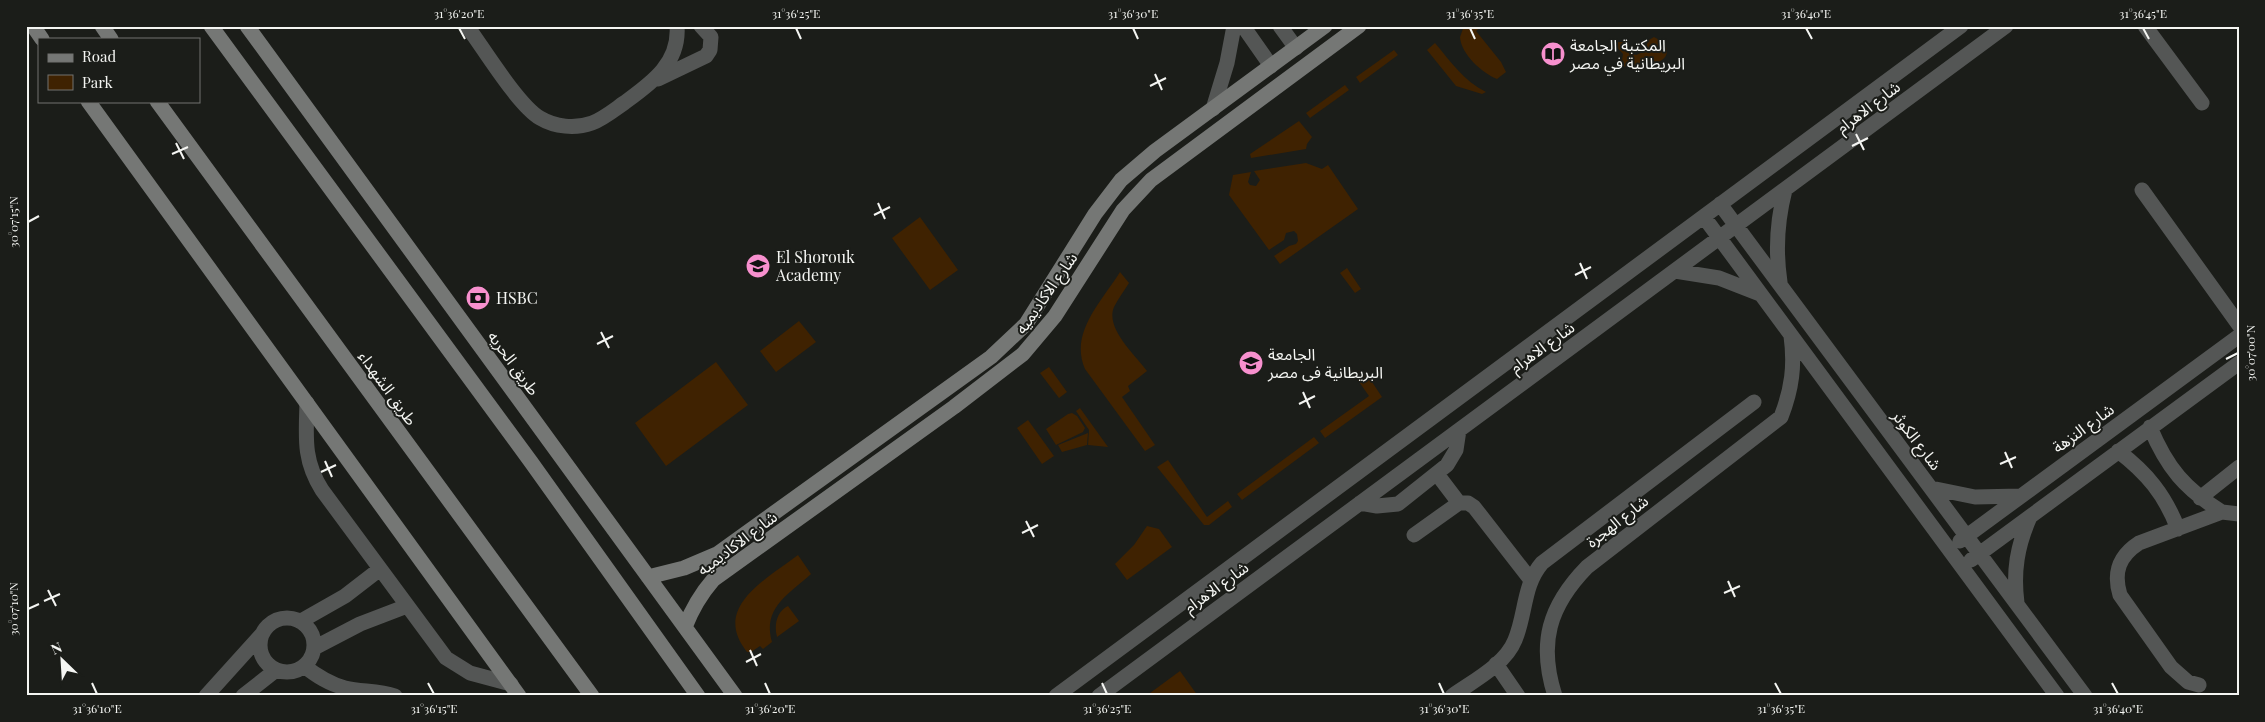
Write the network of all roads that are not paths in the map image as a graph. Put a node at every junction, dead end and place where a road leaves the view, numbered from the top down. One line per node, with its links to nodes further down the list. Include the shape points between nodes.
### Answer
1 (33, 26): 16 (street)
2 (102, 26): 17 (street)
3 (211, 26): 47 (street)
4 (247, 26): 46 (street, طريق الحريه)
5 (467, 26): 20 (street, via 527,108 557,125 592,123)
6 (676, 26): 20 (street, via 674,49)
7 (702, 26): 20 (street, via 712,43 706,56)
8 (1234, 26): 24 (street)
9 (1243, 26): 19 (street)
10 (1280, 26): 18 (street)
11 (1325, 26): 18 (street, شارع الاكاديميه)
12 (1359, 26): 29 (street, شارع الاكاديميه, via 1167,168)
13 (1961, 26): 28 (street, شارع الاهرام)
14 (2006, 26): 25 (street, شارع الاهرام)
15 (2144, 26): 23 (street)
16 (41, 38)
17 (110, 38)
18 (1296, 48): 19 (street, شارع الاكاديميه)
19 (1271, 66): 24 (street, شارع الاكاديميه)
20 (656, 80)
21 (89, 102): 42 (street)
22 (158, 102): 82 (street, طريق الشهداء)
23 (2202, 103)
24 (1213, 109): 27 (street, شارع الاكاديميه, via 1137,165)
25 (1785, 190): 31 (street, شارع الاهرام); 34 (street, via 1776,238)
26 (2142, 190): 36 (street)
27 (1107, 197): 29 (street); 40 (street, شارع الاكاديميه, via 1026,324 1010,342)
28 (1720, 204): 30 (street, شارع الاهرام); 31 (street, شارع الكوثر)
29 (1123, 210): 43 (street, شارع الاكاديميه, via 1040,336 1004,370)
30 (1704, 216): 32 (street); 85 (street, شارع الاهرام)
31 (1736, 226): 32 (street, شارع الاهرام); 34 (street, شارع الكوثر)
32 (1719, 238): 33 (street, شارع الاهرام); 35 (street)
33 (1675, 271): 35 (street, via 1719,278); 45 (street, شارع الاهرام)
34 (1780, 286): 51 (street, شارع الكوثر)
35 (1761, 294): 37 (street)
36 (2239, 325)
37 (1791, 335): 62 (street); 89 (street, شارع الهجرة, via 1793,376 1790,396 1781,417 1587,567 1570,584 1557,604 1548,635 1548,674)
38 (2239, 336): 52 (street, شارع النزهة)
39 (2239, 363): 44 (street)
40 (941, 394): 43 (street); 66 (street, شارع الاكاديميه, via 717,554 684,568)
41 (1754, 402): 67 (street, via 1542,563)
42 (307, 403): 65 (street, via 306,450 313,474); 78 (street)
43 (954, 407): 71 (street, شارع الاكاديميه, via 712,580 700,594)
44 (2150, 427): 48 (street); 53 (street, via 2170,466)
45 (1460, 430): 50 (street, via 1456,450); 54 (street, شارع الاهرام)
46 (544, 433): 47 (street); 66 (street, طريق الحريه)
47 (521, 449): 83 (street)
48 (2118, 451): 58 (street); 59 (street, via 2155,485 2169,506)
49 (2239, 467): 53 (street)
50 (1437, 474): 54 (street, via 1398,504 1377,506); 55 (street)
51 (1931, 488): 52 (street, via 1975,497); 61 (street, شارع الكوثر)
52 (2020, 496): 61 (street, شارع النزهة)
53 (2200, 498): 56 (street)
54 (1360, 503): 86 (street, شارع الاهرام)
55 (1460, 503): 60 (street); 67 (street, via 1468,502 1474,507)
56 (2222, 512): 57 (street); 59 (street)
57 (2239, 514)
58 (2030, 516): 63 (street); 68 (street, via 2015,560)
59 (2178, 529): 77 (street, via 2129,550 2121,559 2116,583 2120,595 2171,667 2188,682)
60 (1414, 535)
61 (1967, 536): 62 (street, شارع النزهة); 63 (street, شارع الكوثر)
62 (1949, 549): 64 (street)
63 (1980, 554): 64 (street); 68 (street, شارع الكوثر)
64 (1962, 566): 90 (street)
65 (380, 569): 69 (street); 70 (street, via 345,596)
66 (648, 577): 71 (street, طريق الحريه)
67 (1530, 580): 74 (street, via 1515,640)
68 (2017, 605): 91 (street, شارع الكوثر)
69 (407, 606): 73 (street, via 360,624); 78 (street, via 453,664)
70 (300, 621): 72 (street, via 279,619); 73 (street, via 309,628)
71 (685, 627): 84 (street, طريق الحريه)
72 (263, 633): 76 (street, via 262,654); 79 (street)
73 (314, 648): 75 (street)
74 (1496, 664): 87 (street); 88 (street)
75 (304, 666): 76 (street, via 296,671); 81 (street, via 331,684 382,691)
76 (276, 670): 80 (street)
77 (2198, 685)
78 (515, 690)
79 (206, 696)
80 (243, 696)
81 (395, 696)
82 (592, 696)
83 (698, 696)
84 (735, 696)
85 (1056, 696)
86 (1099, 696)
87 (1452, 696)
88 (1518, 696)
89 (1555, 696)
90 (2058, 696)
91 (2085, 696)

